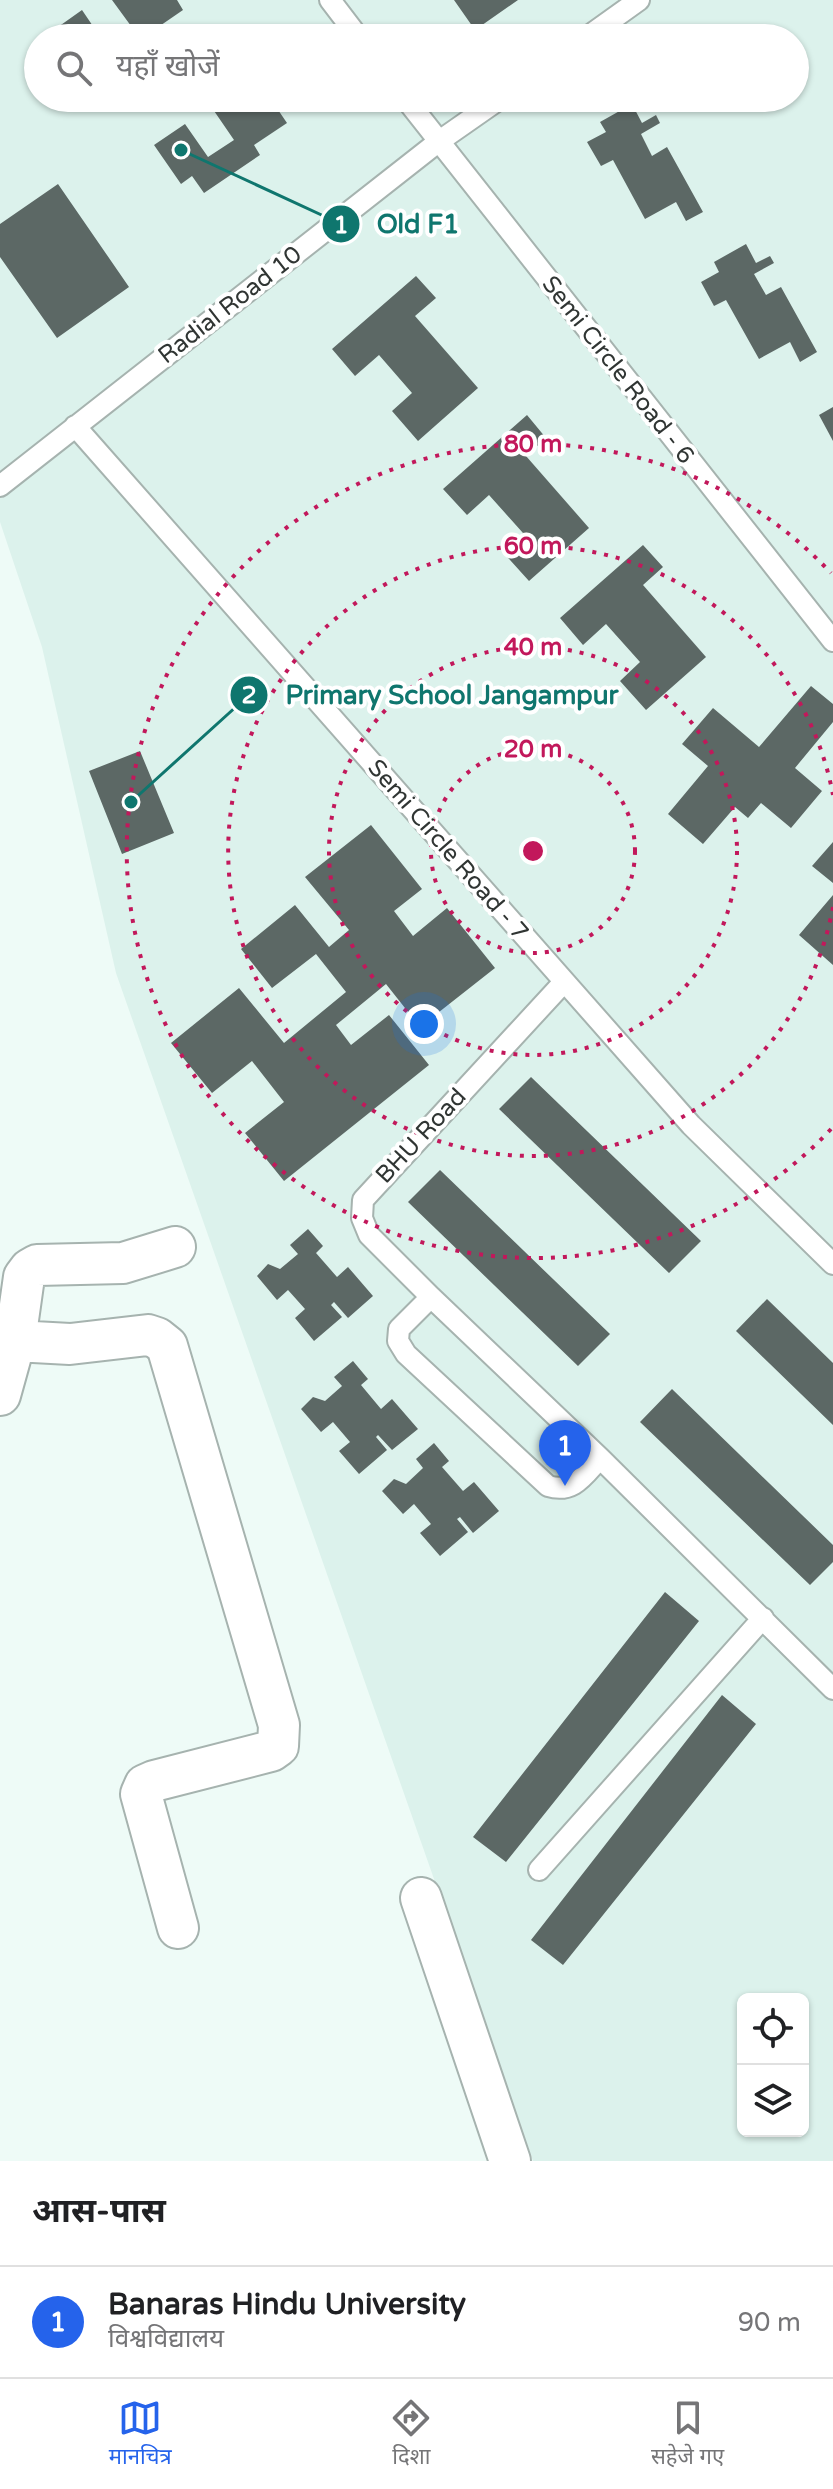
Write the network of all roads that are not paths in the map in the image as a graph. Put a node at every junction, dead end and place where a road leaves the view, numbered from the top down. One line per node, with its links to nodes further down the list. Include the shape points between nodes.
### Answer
1 (330, 0): 3 (lane)
2 (639, 0): 4 (lane)
3 (348, 24)
4 (606, 24)
5 (416, 112): 7 (lane, Semi Circle Road - 6)
6 (481, 112): 7 (lane, Radial Road 10)
7 (438, 142): 8 (lane, Radial Road 10); 10 (lane, Semi Circle Road - 6)
8 (75, 426): 9 (lane, Radial Road 10); 11 (lane, Semi Circle Road - 7)
9 (0, 486)
10 (833, 641)
11 (564, 982): 13 (lane, Semi Circle Road - 7, via 691,1125); 14 (lane, BHU Road, via 363,1200 362,1218 369,1235)
12 (175, 1247): 15 (street, via 123,1263 30,1269 24,1277)
13 (833, 1264)
14 (431, 1297): 17 (lane, BHU Road); 17 (lane, via 399,1329 398,1341 406,1354 548,1486 573,1486)
15 (15, 1341): 16 (street); 22 (street, via 70,1344 148,1335 167,1346 279,1725 278,1746 271,1751 145,1785 141,1794)
16 (0, 1395)
17 (600, 1458): 18 (lane, BHU Road)
18 (763, 1618): 19 (lane, BHU Road); 20 (lane)
19 (830, 1678)
20 (539, 1870)
21 (421, 1898): 23 (street)
22 (178, 1928)
23 (510, 2161)

